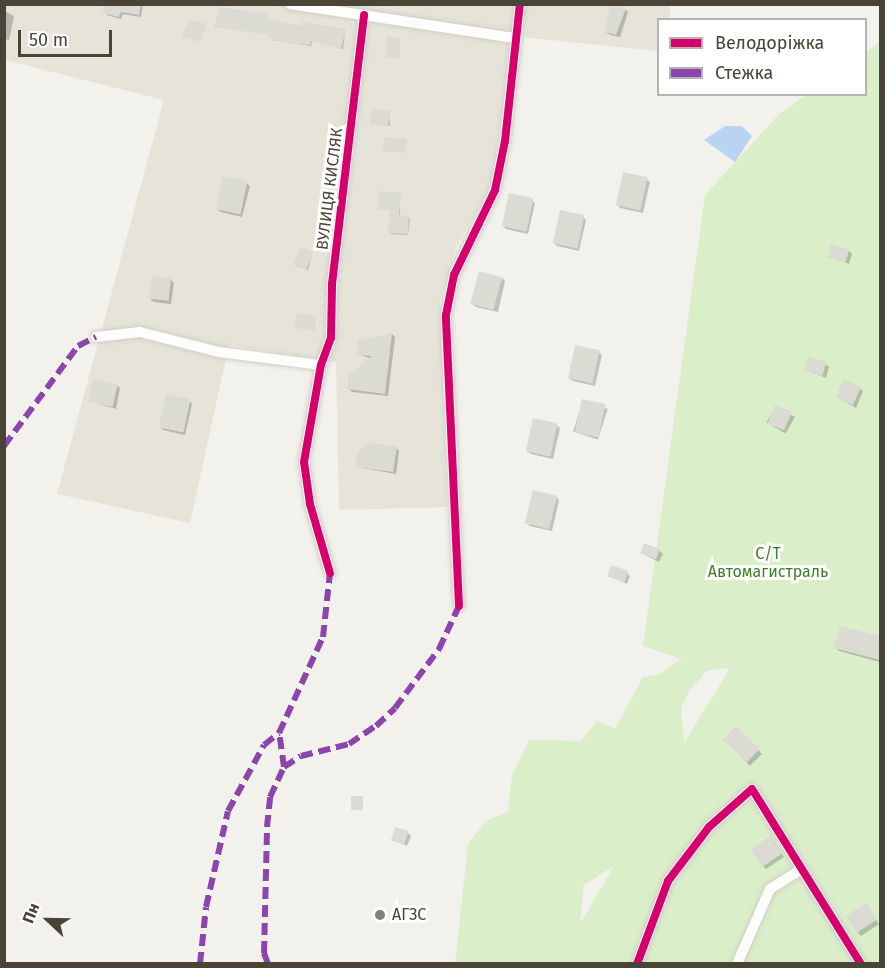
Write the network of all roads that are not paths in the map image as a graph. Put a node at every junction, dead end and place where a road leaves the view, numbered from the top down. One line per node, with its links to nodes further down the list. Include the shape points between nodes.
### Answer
1 (290, 4): 3 (street)
2 (520, 4): 4 (street)
3 (364, 15): 4 (street); 6 (street, ВУЛИЦЯ КИСЛЯК, via 332,284 331,338)
4 (514, 39): 8 (street, via 505,141 495,190 454,275 446,315)
5 (96, 336): 6 (street, via 140,332 219,352)
6 (321, 365): 7 (street, ВУЛИЦЯ КИСЛЯК, via 304,462 310,504)
7 (330, 573)
8 (459, 606)
9 (802, 869): 10 (street, via 752,789 709,827 668,880); 11 (street, via 770,889); 12 (street)
10 (637, 963)
11 (737, 963)
12 (861, 963)

